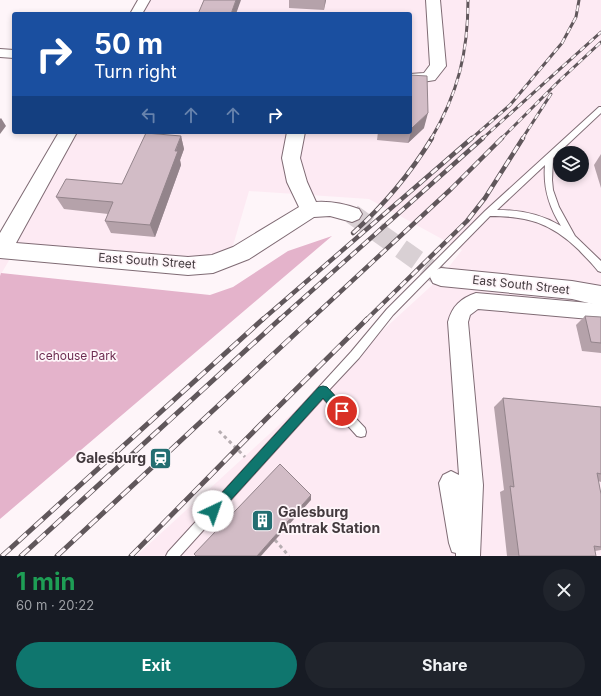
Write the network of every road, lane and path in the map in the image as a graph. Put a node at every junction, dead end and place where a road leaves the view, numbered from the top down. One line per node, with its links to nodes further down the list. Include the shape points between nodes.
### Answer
1 (144, 0): 3 (street)
2 (433, 0): 6 (street, via 438,66 429,78)
3 (137, 12)
4 (0, 53): 5 (street)
5 (12, 54)
6 (412, 79)
7 (601, 109): 10 (lane)
8 (67, 134): 15 (street)
9 (296, 134): 11 (street, via 291,158 297,182)
10 (549, 157): 12 (lane); 14 (lane, via 550,195 556,213)
11 (310, 210): 13 (street); 15 (street, East South Street, via 241,253 213,264 188,266)
12 (488, 213): 14 (lane, via 532,216 552,224); 20 (lane, via 390,312)
13 (352, 214)
14 (573, 238): 16 (lane)
15 (0, 251)
16 (601, 268)
17 (441, 277): 18 (street, East South Street, via 572,290)
18 (601, 296)
19 (601, 312): 27 (street, via 476,301 466,306 459,314 471,486)
20 (323, 391): 21 (lane); 24 (lane)
21 (361, 432)
22 (451, 483): 26 (street)
23 (275, 540): 25 (path)
24 (172, 556)
25 (289, 556)
26 (462, 556)
27 (468, 556)

